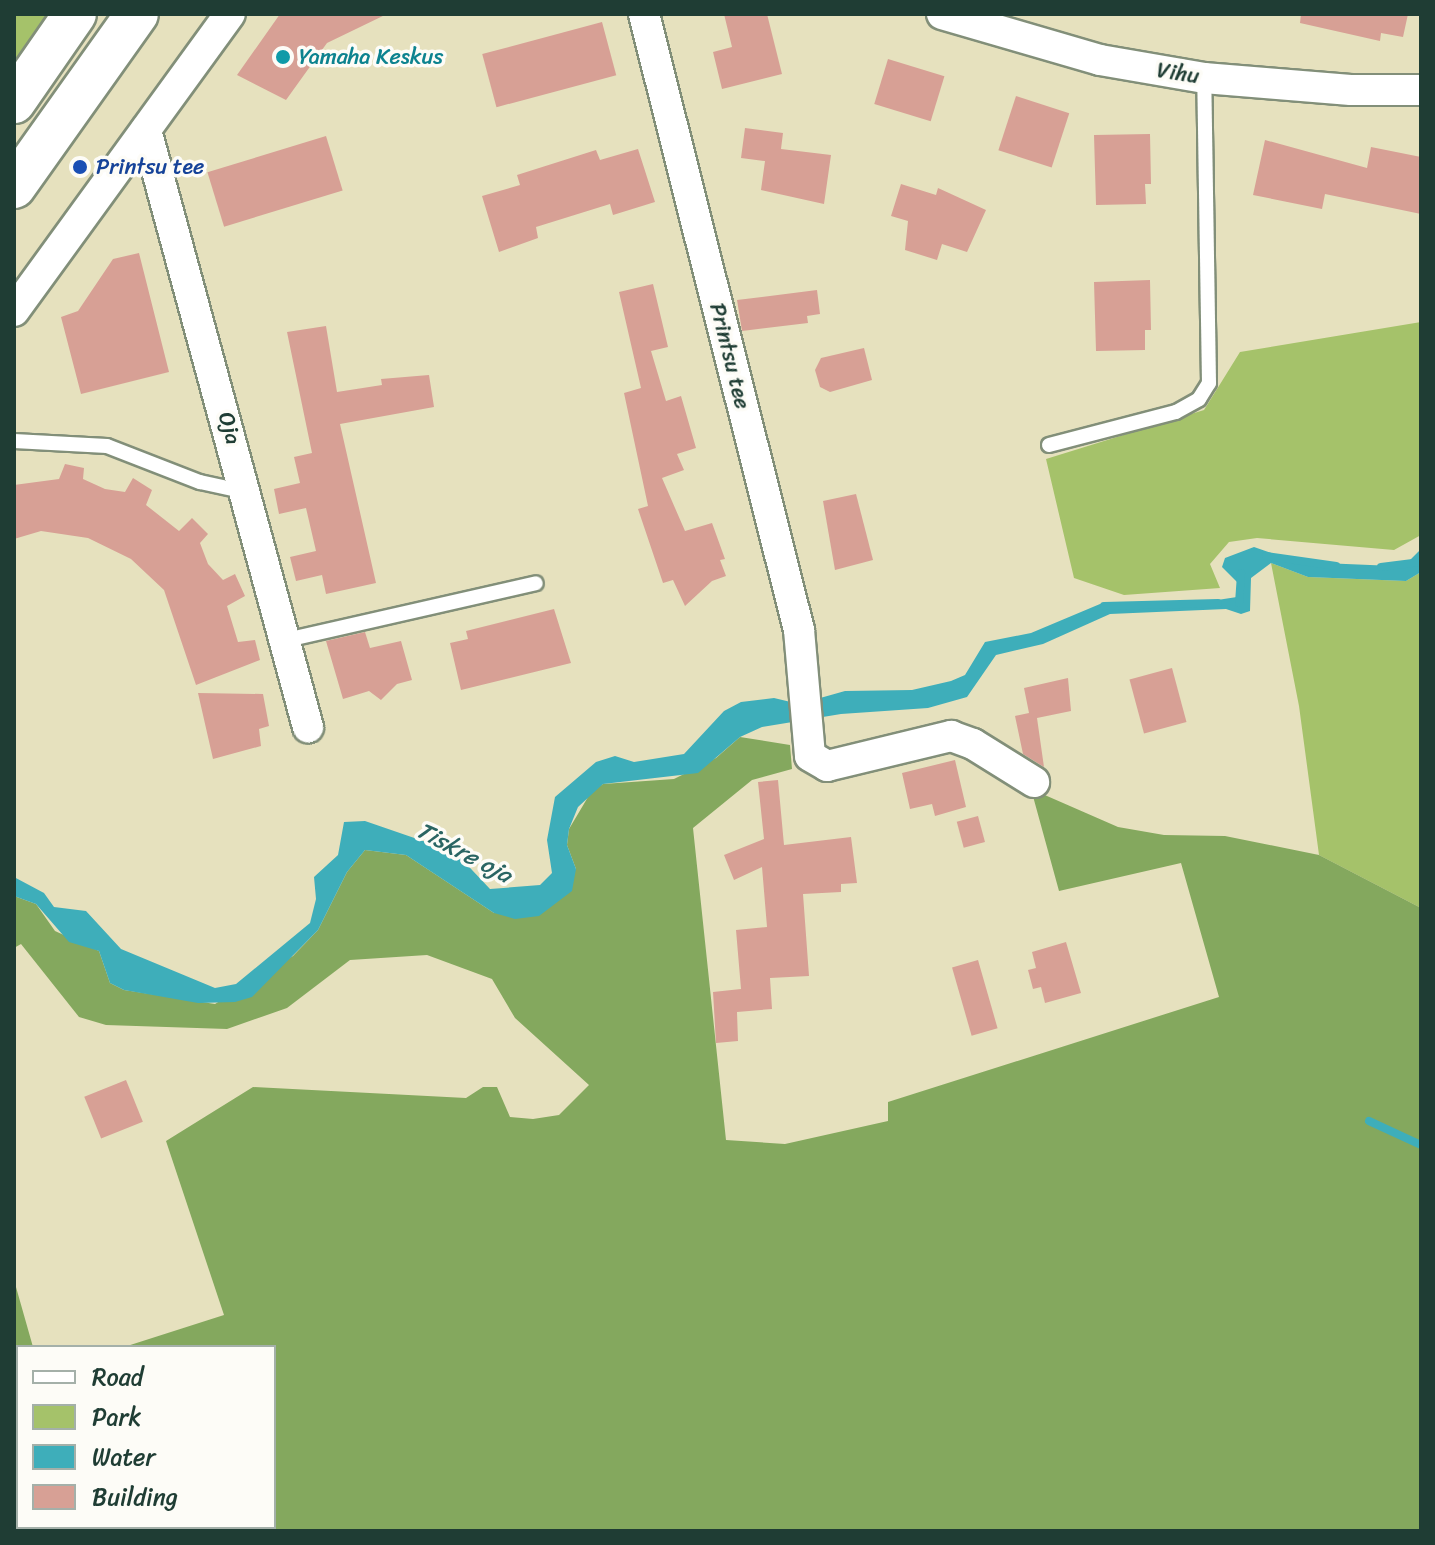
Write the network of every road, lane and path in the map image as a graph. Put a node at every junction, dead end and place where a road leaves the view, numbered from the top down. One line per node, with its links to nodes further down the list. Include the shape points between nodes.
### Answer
1 (75, 14): 8 (main road)
2 (137, 14): 10 (main road)
3 (230, 14): 9 (street)
4 (644, 14): 18 (street, Printsu tee, via 799,630 810,756 827,766 951,736)
5 (942, 14): 6 (street, Vihu, via 1100,60)
6 (1204, 78): 7 (street, Vihu); 13 (lane, via 1209,383 1199,399 1176,412)
7 (1421, 90)
8 (14, 102)
9 (146, 130): 11 (street); 14 (street, Oja)
10 (14, 187)
11 (14, 311)
12 (14, 441): 14 (lane, via 107,446 200,482)
13 (1049, 445)
14 (248, 492): 16 (street, Oja)
15 (536, 583): 16 (lane)
16 (286, 640): 17 (street, Oja)
17 (308, 727)
18 (1034, 782)

